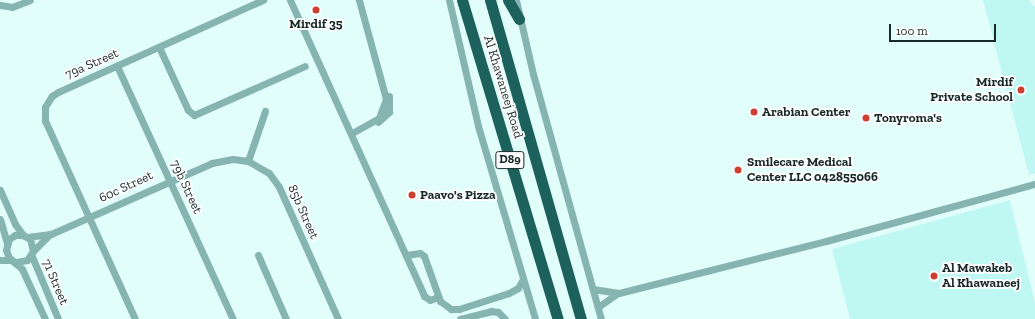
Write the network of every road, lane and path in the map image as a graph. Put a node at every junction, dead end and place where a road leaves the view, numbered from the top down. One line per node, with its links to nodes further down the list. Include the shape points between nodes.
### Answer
1 (30, 0): 10 (street, via 12,7)
2 (263, 0): 12 (street, 79a Street)
3 (290, 0): 16 (street)
4 (359, 0): 16 (street, via 390,100 389,112 381,121)
5 (449, 0): 33 (street, via 478,126)
6 (462, 0): 47 (highway, Al Khawaneej Road / D89)
7 (490, 0): 48 (highway, Al Khawaneej Road / D89)
8 (508, 0): 11 (highway)
9 (516, 0): 11 (street)
10 (0, 5)
11 (519, 19): 34 (street)
12 (160, 47): 13 (street, 79a Street); 14 (street, via 188,110 194,115)
13 (117, 66): 19 (street, 79b Street); 22 (street, 79a Street, via 58,92 52,96 45,108 46,121)
14 (305, 66)
15 (265, 111): 17 (street)
16 (352, 133): 30 (street)
17 (248, 161): 18 (street, 85b Street, via 233,159); 43 (street, 85b Street, via 269,173 279,187)
18 (212, 163): 19 (street, 60c Street)
19 (170, 180): 22 (street, 60c Street); 41 (street, 79b Street)
20 (1035, 184): 35 (street, via 826,241)
21 (0, 190): 25 (street, via 15,224)
22 (88, 218): 24 (street, 60c Street); 40 (street)
23 (0, 219): 26 (street)
24 (51, 234): 25 (street, 60c Street); 28 (street, 60c Street)
25 (25, 236): 26 (street, via 15,235); 28 (street, via 32,243)
26 (6, 244): 27 (street); 32 (street, via 7,254)
27 (0, 252)
28 (32, 253): 32 (street, via 27,260); 39 (street, 71 Street)
29 (258, 255): 42 (street)
30 (406, 256): 36 (street, via 426,298 430,300); 36 (street, via 420,253 424,256)
31 (0, 260): 32 (street)
32 (14, 261): 38 (street, 71 Street, via 24,272)
33 (523, 279): 36 (street, via 514,290 460,309 447,307); 46 (street)
34 (593, 289): 35 (street); 37 (street)
35 (618, 292): 37 (street)
36 (438, 297)
37 (598, 307): 49 (street)
38 (45, 319)
39 (58, 319)
40 (135, 319)
41 (233, 319)
42 (286, 319)
43 (338, 319)
44 (460, 319): 45 (street, via 491,311 498,312)
45 (504, 319)
46 (535, 319)
47 (558, 319)
48 (581, 319)
49 (601, 319)

